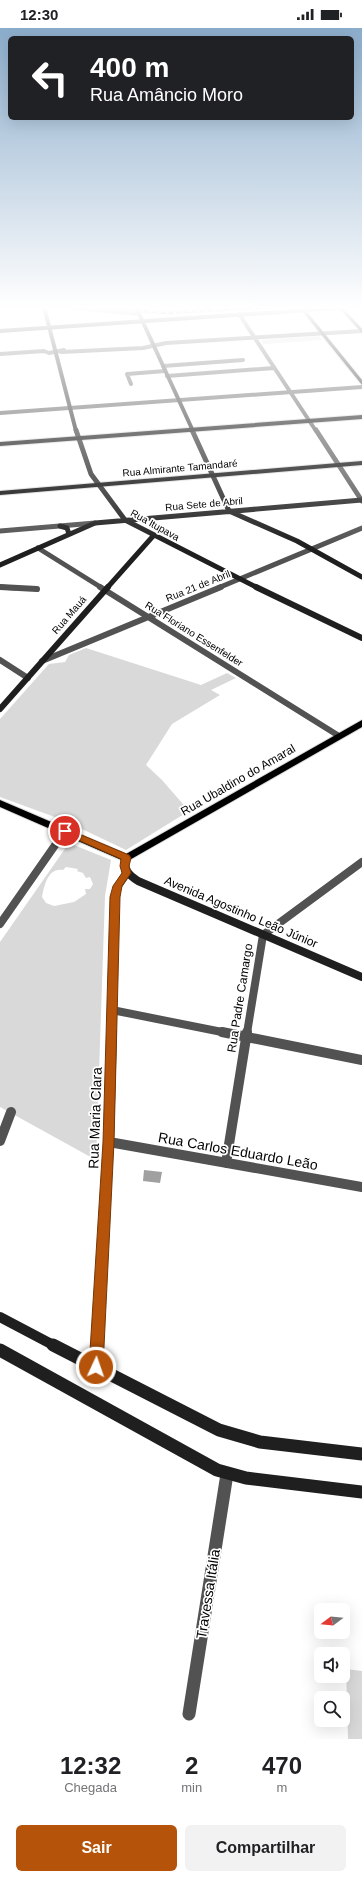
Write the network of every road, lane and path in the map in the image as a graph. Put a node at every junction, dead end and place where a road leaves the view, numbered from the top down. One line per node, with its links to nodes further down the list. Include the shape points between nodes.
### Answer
1 (65, 387): 7 (main road, Rua Itupava)
2 (172, 387): 6 (main road)
3 (287, 387): 5 (street)
4 (362, 387): 5 (street)
5 (290, 392): 6 (street); 10 (street)
6 (178, 400): 7 (street); 11 (main road)
7 (70, 408): 8 (street); 12 (main road, Rua Itupava)
8 (0, 413)
9 (362, 417): 10 (main road)
10 (309, 421): 11 (main road); 15 (street)
11 (192, 430): 12 (main road); 16 (main road)
12 (78, 438): 13 (main road); 17 (main road, Rua Itupava)
13 (0, 444)
14 (362, 463): 15 (main road, Rua Almirante Tamandaré)
15 (338, 465): 16 (main road, Rua Almirante Tamandaré); 19 (street)
16 (213, 475): 17 (main road, Rua Almirante Tamandaré); 21 (main road)
17 (97, 484): 18 (main road, Rua Almirante Tamandaré); 20 (main road, Rua Itupava)
18 (0, 493)
19 (362, 500): 21 (main road, Rua Sete de Abril)
20 (118, 511): 22 (main road, Rua Itupava); 23 (main road, via 114,518)
21 (229, 511): 22 (main road, Rua Sete de Abril); 31 (main road)
22 (125, 520): 23 (main road, Rua Sete de Abril); 29 (main road, Rua Itupava)
23 (105, 522): 24 (main road, Rua Sete de Abril)
24 (95, 523): 25 (street, Rua Sete de Abril); 28 (main road)
25 (60, 526): 27 (street, Rua Sete de Abril); 28 (main road, via 67,528)
26 (362, 528): 31 (street, Rua 21 de Abril)
27 (0, 531)
28 (70, 534): 30 (main road)
29 (154, 535): 34 (main road, Rua Itupava); 37 (main road, Rua Mauá)
30 (38, 548): 32 (main road); 37 (street, Rua Floriano Essenfelder)
31 (312, 549): 33 (main road); 34 (street, Rua 21 de Abril)
32 (0, 565)
33 (361, 575)
34 (240, 579): 38 (street, Rua 21 de Abril); 39 (main road, Rua Itupava)
35 (0, 587): 36 (street)
36 (37, 589)
37 (105, 590): 38 (street, Rua Floriano Essenfelder); 41 (main road, Rua Mauá)
38 (148, 617): 41 (street, Rua 21 de Abril); 45 (street, Rua Floriano Essenfelder)
39 (362, 638)
40 (0, 660): 42 (street)
41 (42, 661): 42 (main road, Rua Mauá)
42 (28, 678): 43 (main road, Rua Mauá)
43 (0, 709)
44 (362, 723): 45 (main road, Rua Ubaldino do Amaral)
45 (339, 736): 48 (main road, Rua Ubaldino do Amaral)
46 (0, 803): 47 (main road)
47 (65, 831): 48 (main road); 51 (street)
48 (126, 858): 50 (main road, via 124,866)
49 (362, 862): 52 (street, Rua Padre Camargo)
50 (127, 873): 52 (main road, Avenida Agostinho Leão Júnior, via 146,885); 54 (street, Rua Maria Clara, via 118,886 115,897)
51 (0, 924)
52 (263, 935): 53 (main road, Avenida Agostinho Leão Júnior); 55 (street, Rua Padre Camargo)
53 (362, 977)
54 (112, 1010): 55 (street); 59 (street, Rua Maria Clara)
55 (246, 1037): 56 (street); 60 (street, Rua Padre Camargo)
56 (362, 1060)
57 (11, 1112): 58 (street)
58 (0, 1141)
59 (108, 1142): 60 (street, Rua Carlos Eduardo Leão); 64 (street, Rua Maria Clara)
60 (226, 1163): 61 (street, Rua Carlos Eduardo Leão)
61 (362, 1186)
62 (0, 1317): 64 (main road)
63 (0, 1350): 66 (main road)
64 (96, 1367): 65 (main road, via 219,1430 239,1437 260,1442)
65 (362, 1454)
66 (227, 1474): 67 (main road); 68 (street, Travessa Itália)
67 (362, 1492)
68 (190, 1714)

